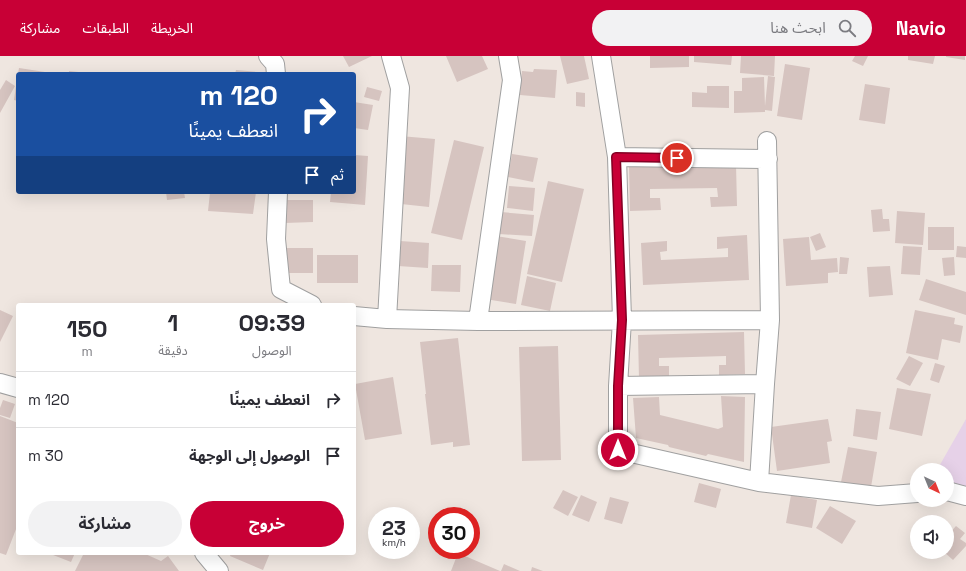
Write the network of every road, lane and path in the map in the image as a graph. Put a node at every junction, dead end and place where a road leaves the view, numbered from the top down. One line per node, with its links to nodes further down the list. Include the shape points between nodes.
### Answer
1 (268, 56): 5 (street, via 275,64)
2 (391, 56): 12 (street, via 400,88)
3 (508, 56): 15 (street, via 512,80)
4 (601, 56): 7 (street)
5 (276, 72)
6 (767, 141): 8 (street)
7 (616, 157): 8 (street); 13 (street)
8 (768, 159): 14 (street)
9 (278, 194): 10 (street, via 276,239 281,289)
10 (308, 303)
11 (356, 316): 12 (street)
12 (387, 319): 15 (street)
13 (622, 320): 14 (street); 15 (street); 18 (street)
14 (770, 320): 17 (street)
15 (478, 321)
16 (0, 383): 19 (street)
17 (765, 384): 18 (street); 20 (street)
18 (618, 386): 20 (street, via 618,450)
19 (16, 387)
20 (759, 482): 22 (street, via 878,496)
21 (954, 493): 23 (street)
22 (910, 494)
23 (966, 496)
24 (206, 555): 25 (street)
25 (219, 571)

